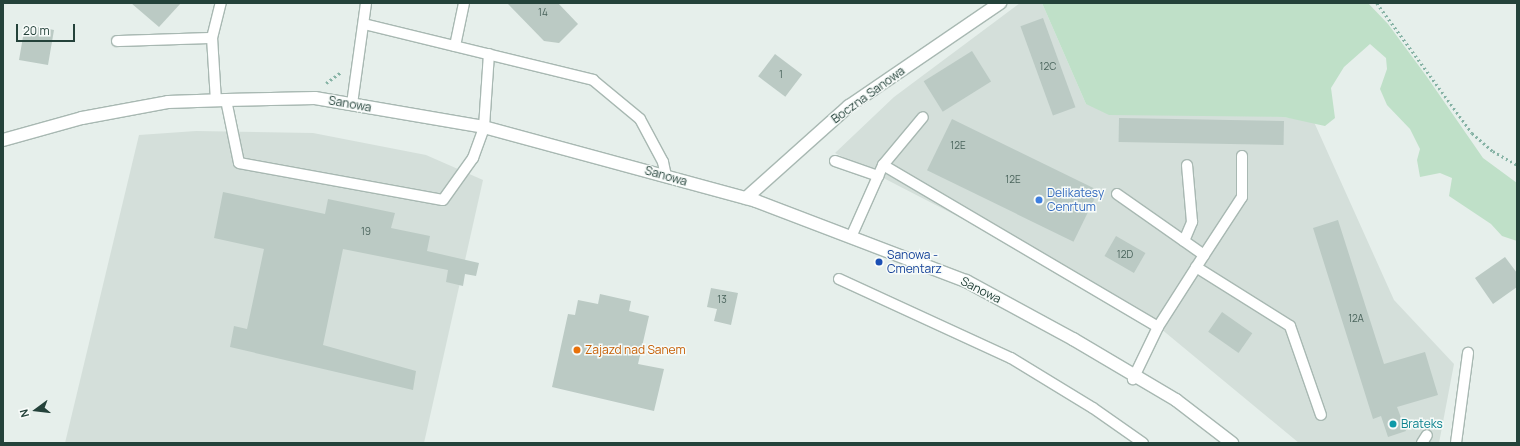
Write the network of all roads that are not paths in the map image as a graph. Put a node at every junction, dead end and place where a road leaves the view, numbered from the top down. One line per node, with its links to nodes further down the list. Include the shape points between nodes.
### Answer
1 (221, 3): 6 (lane)
2 (366, 3): 5 (lane)
3 (464, 3): 8 (lane)
4 (1000, 3): 22 (main road, Boczna Sanowa, via 849,106)
5 (364, 24): 8 (lane); 11 (lane)
6 (212, 38): 7 (lane); 10 (lane)
7 (117, 41)
8 (455, 46): 9 (lane)
9 (489, 54): 13 (lane); 19 (lane, via 593,80 640,118 663,162)
10 (221, 100): 11 (main road, Sanowa, via 316,98); 13 (lane, via 239,162 443,200 473,158); 14 (main road, Sanowa, via 168,102 47,127)
11 (352, 104): 13 (main road, Sanowa)
12 (923, 117): 17 (lane)
13 (484, 127): 19 (main road, Sanowa)
14 (3, 140)
15 (1242, 156): 25 (lane, via 1242,196)
16 (835, 161): 20 (lane)
17 (883, 165): 20 (lane); 28 (lane)
18 (1187, 165): 24 (lane, via 1192,222)
19 (666, 176): 22 (main road, Sanowa)
20 (878, 176): 23 (lane)
21 (1117, 194): 24 (lane)
22 (746, 198): 23 (main road, Sanowa)
23 (851, 237): 30 (main road, Sanowa, via 966,281 1073,339)
24 (1184, 241): 25 (lane)
25 (1204, 255): 26 (lane)
26 (1196, 267): 28 (lane); 31 (lane, via 1290,326)
27 (839, 279): 32 (lane, via 1011,358 1093,408)
28 (1158, 327): 30 (lane)
29 (1468, 353): 34 (lane)
30 (1134, 377): 33 (main road, Sanowa, via 1176,400)
31 (1321, 415)
32 (1143, 443)
33 (1232, 443)
34 (1456, 443)

